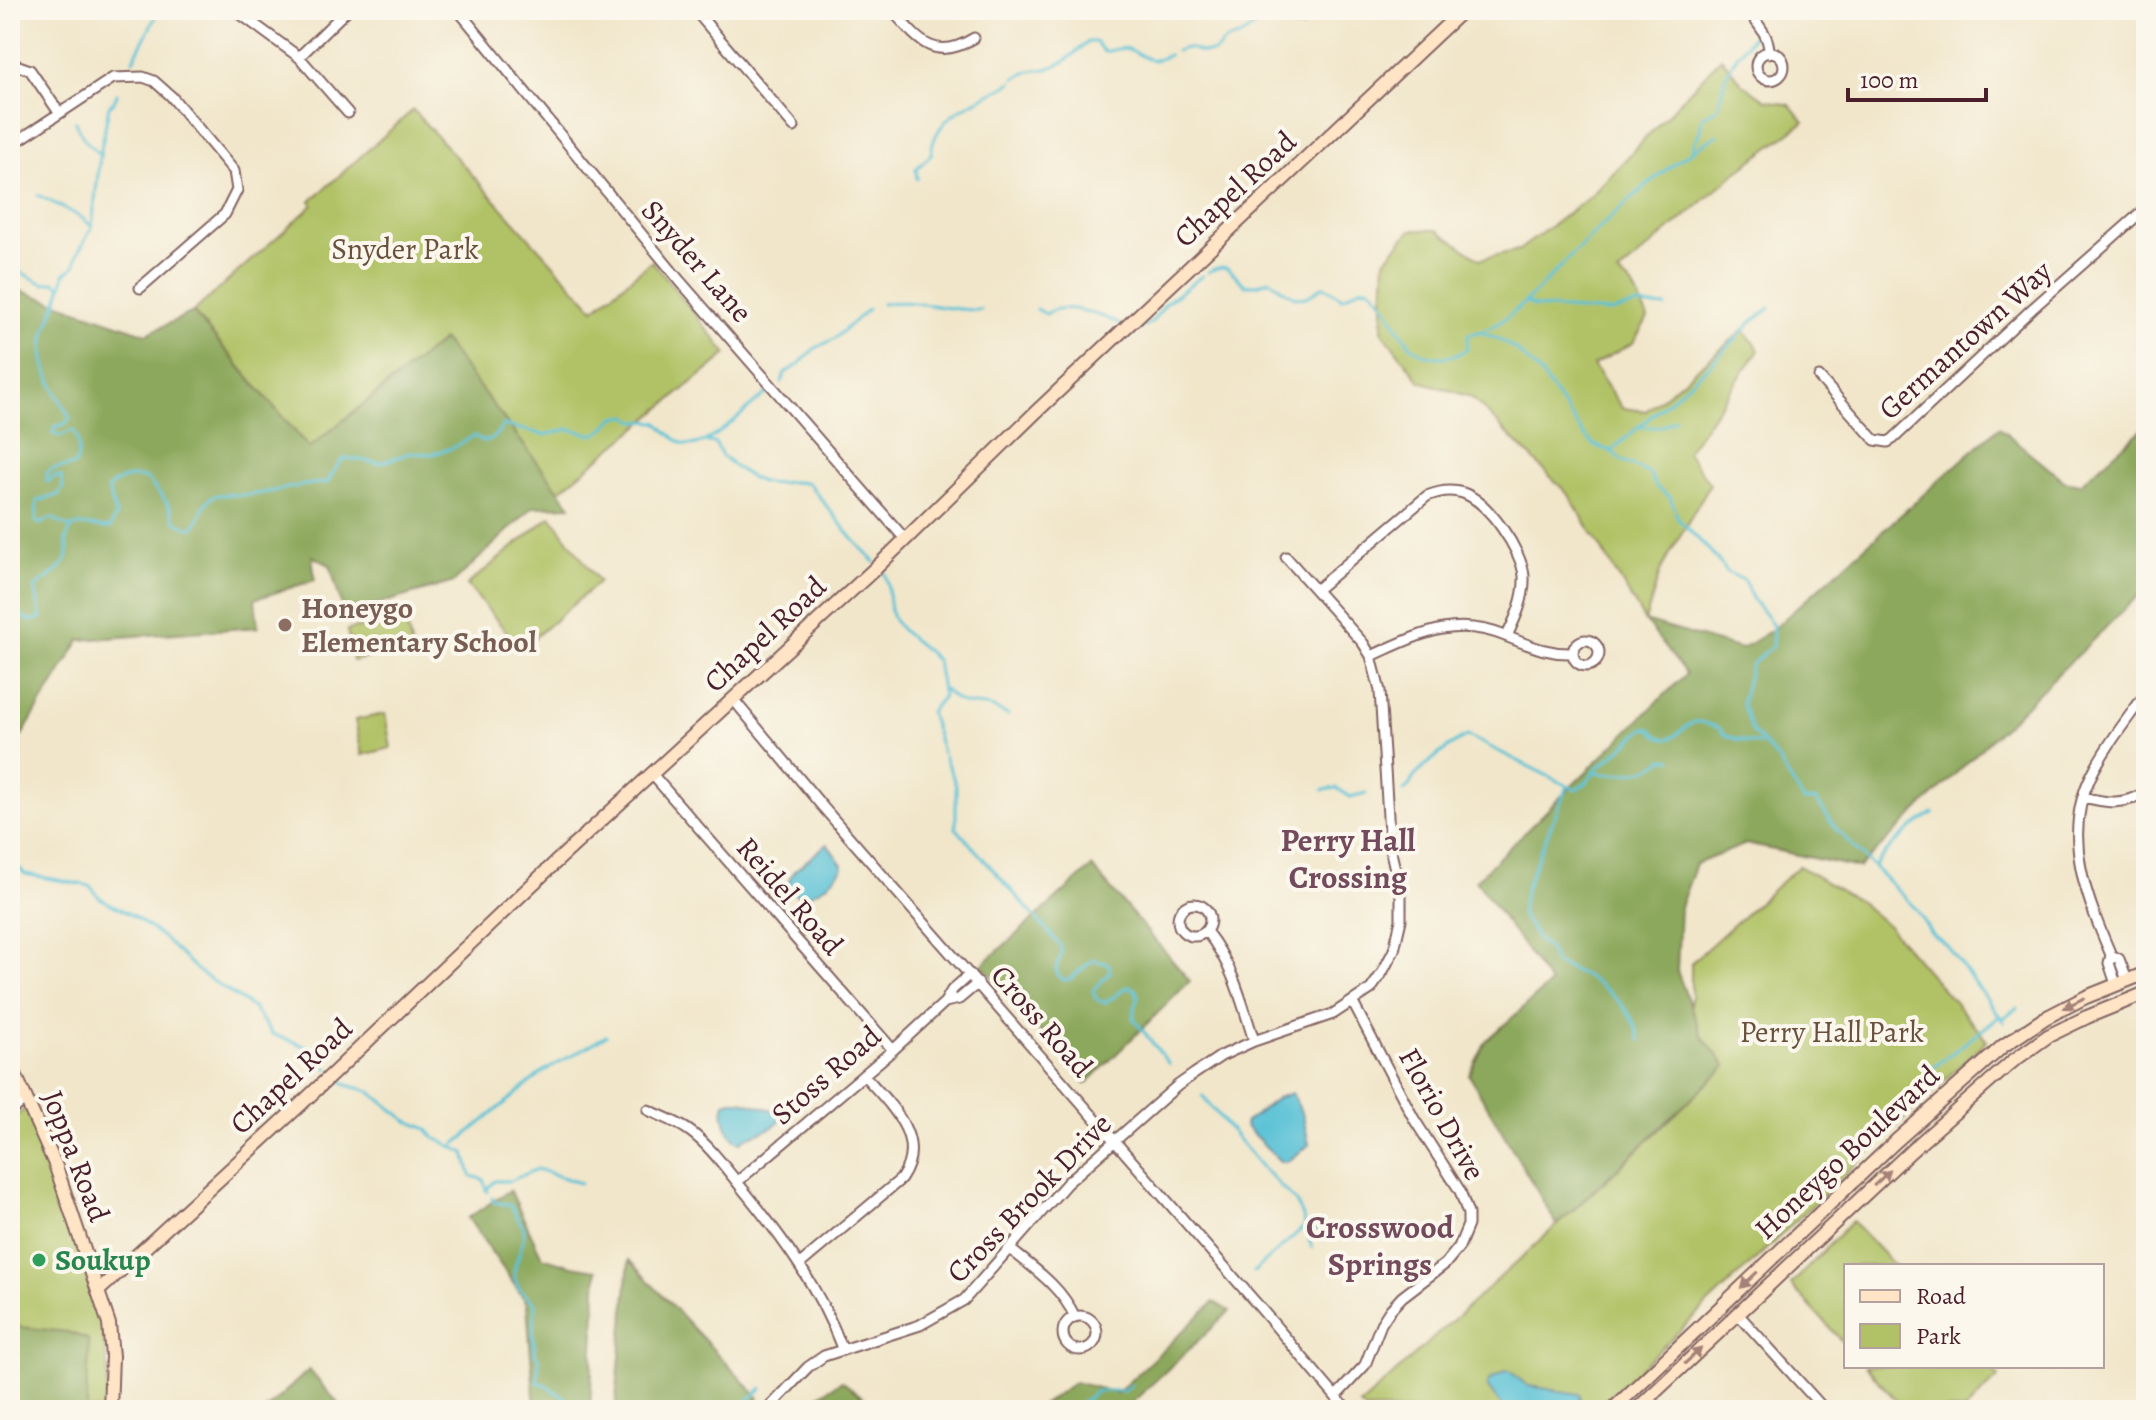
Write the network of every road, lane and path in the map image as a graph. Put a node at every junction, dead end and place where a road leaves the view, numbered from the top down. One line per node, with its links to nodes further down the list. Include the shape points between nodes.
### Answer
1 (235, 10): 10 (street)
2 (347, 10): 10 (street)
3 (458, 10): 19 (street, Snyder Lane, via 680,281)
4 (695, 10): 14 (street)
5 (892, 10): 8 (street, via 928,46 952,49)
6 (1463, 10): 19 (street, Chapel Road)
7 (1747, 10): 9 (street, via 1760,26)
8 (974, 38)
9 (1769, 53)
10 (299, 57): 13 (street)
11 (10, 63): 12 (street, via 30,70)
12 (58, 111): 15 (street); 17 (street, via 113,78 143,77 171,96 234,171 237,190 225,214)
13 (348, 113)
14 (794, 127)
15 (10, 146)
16 (2146, 208): 18 (street, Germantown Way, via 1888,442 1875,440)
17 (140, 288)
18 (1819, 377)
19 (905, 539): 26 (street, Chapel Road)
20 (1286, 557): 21 (street, Cross Brook Drive)
21 (1317, 589): 22 (street, via 1417,502 1443,491 1467,494 1498,523 1522,563 1522,600); 24 (street, Cross Brook Drive)
22 (1507, 636): 23 (street, via 1544,651); 24 (street, via 1475,626 1449,627)
23 (1573, 653)
24 (1371, 656): 38 (street, Cross Brook Drive, via 1380,691 1387,823 1401,920 1382,973)
25 (2146, 693): 27 (street)
26 (733, 699): 28 (street, Chapel Road); 33 (street, Cross Road)
27 (2142, 706): 30 (street, via 2091,776)
28 (651, 773): 40 (street, Reidel Road); 50 (street, Chapel Road)
29 (2146, 791): 30 (street, via 2124,802)
30 (2083, 797): 34 (street, via 2079,862 2111,955 2119,959)
31 (1206, 931): 39 (street, via 1232,972)
32 (2146, 973): 34 (street, Honeygo Boulevard)
33 (970, 974): 35 (street, Cross Road); 37 (street, Stoss Road)
34 (2122, 982): 58 (street, Honeygo Boulevard, one-way to 58, via 2045,1018 1980,1065)
35 (978, 983): 37 (street, Stoss Road, via 959,999); 46 (street, Cross Road)
36 (2146, 993): 51 (street, Honeygo Boulevard, one-way to 36, via 2013,1061 2048,1036)
37 (945, 1002): 40 (street, Stoss Road)
38 (1353, 1003): 39 (street, Cross Brook Drive); 54 (street, Florio Drive, via 1414,1119 1460,1191 1468,1225 1445,1264 1390,1310 1365,1365)
39 (1254, 1041): 46 (street, Cross Brook Drive, via 1177,1086)
40 (893, 1050): 42 (street, Stoss Road)
41 (10, 1063): 43 (street, Joppa Road)
42 (864, 1075): 47 (street, Stoss Road); 49 (street, via 909,1132 908,1169)
43 (26, 1099): 45 (street); 50 (street, Joppa Road, via 55,1164)
44 (648, 1110): 47 (street, via 693,1134)
45 (10, 1112)
46 (1115, 1141): 48 (street, Cross Brook Drive, via 1067,1183); 54 (street, Cross Road)
47 (737, 1182): 49 (street)
48 (1010, 1249): 52 (street, via 1052,1283); 53 (street, Cross Brook Drive, via 964,1300 940,1315)
49 (800, 1264): 53 (street)
50 (98, 1291): 55 (street, Joppa Road, via 111,1338)
51 (1738, 1314): 59 (street, Honeygo Boulevard, one-way to 51); 60 (street)
52 (1075, 1317)
53 (842, 1348): 56 (street, Cross Brook Drive, via 808,1367)
54 (1336, 1396): 57 (street, Cross Road)
55 (110, 1410)
56 (767, 1410)
57 (1347, 1410)
58 (1612, 1410)
59 (1636, 1410)
60 (1825, 1410)

